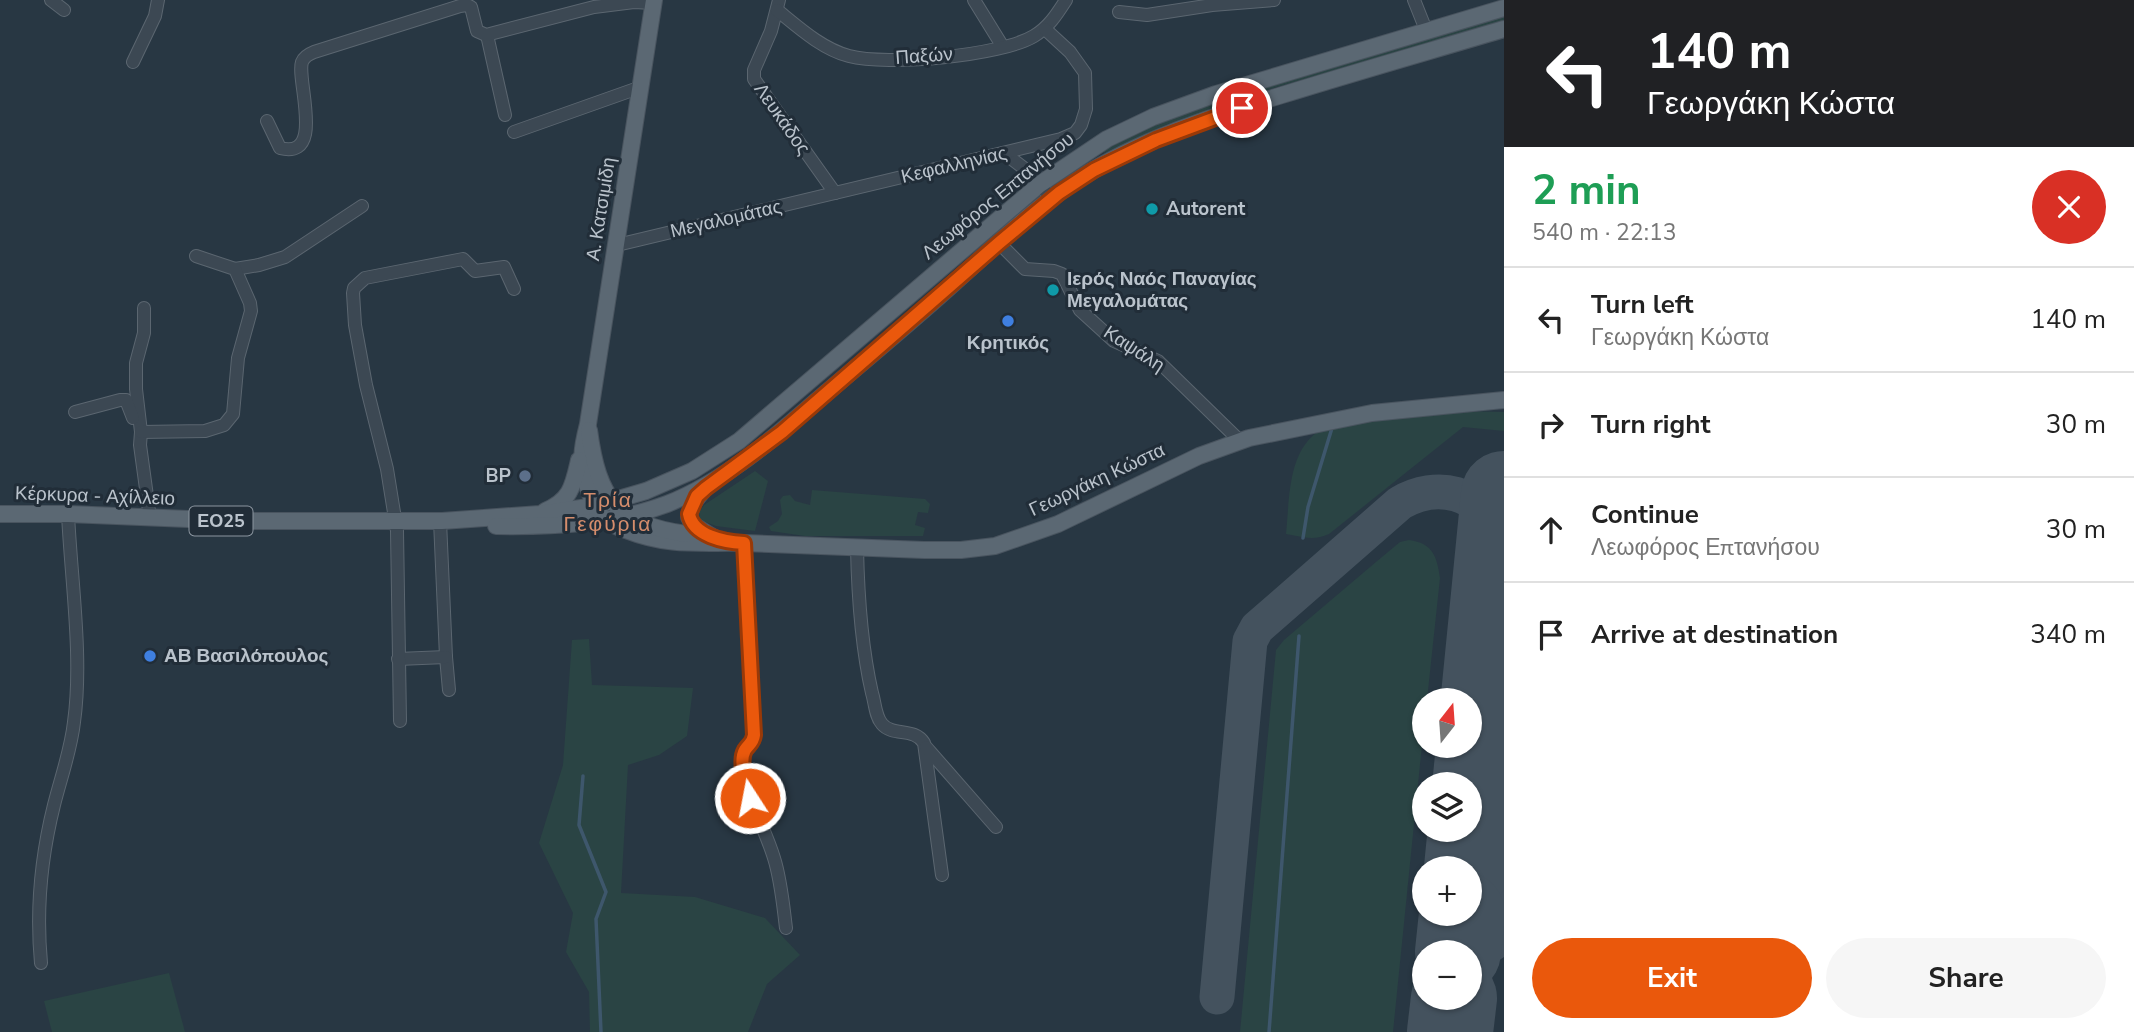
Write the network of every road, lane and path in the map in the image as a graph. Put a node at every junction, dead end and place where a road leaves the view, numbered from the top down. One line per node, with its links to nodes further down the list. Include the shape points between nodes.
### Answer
1 (51, 0): 10 (street)
2 (158, 0): 17 (street)
3 (974, 0): 16 (street)
4 (1066, 0): 12 (street, Παξών)
5 (1274, 0): 11 (street, via 1147,15)
6 (1415, 0): 14 (street)
7 (653, 2): 15 (street, via 594,7); 18 (main road, Α. Κατσιμίδη)
8 (778, 5): 16 (street, Παξών, via 807,33 837,51 862,58 923,58); 24 (street, Λευκάδος, via 754,79)
9 (1504, 8): 14 (main road, Λεωφόρος Επτανήσου / ΕΟ25)
10 (64, 10)
11 (1119, 12)
12 (1045, 29): 16 (street, Παξών); 22 (street, Κεφαλληνίας, via 1085,73 1086,109 1081,125 1061,139)
13 (1504, 29): 25 (main road, Λεωφόρος Επτανήσου / ΕΟ25, via 1196,124 1094,170)
14 (1426, 30): 23 (main road, Λεωφόρος Επτανήσου / ΕΟ25, via 1153,117 1087,151)
15 (487, 35): 19 (street); 20 (street, via 479,34 472,9 464,5 314,52 301,65 308,117 300,142 293,149 280,148)
16 (1003, 47)
17 (133, 62)
18 (641, 87): 21 (street); 28 (main road, Α. Κατσιμίδη)
19 (505, 116)
20 (267, 121)
21 (514, 132)
22 (1004, 153): 23 (street); 24 (street, Κεφαλληνίας)
23 (1040, 184): 25 (street); 40 (main road, Λεωφόρος Επτανήσου / ΕΟ25, via 739,441 692,471 630,497)
24 (835, 193): 28 (street, Μεγαλομάτας)
25 (1052, 199): 27 (main road, Λεωφόρος Επτανήσου / ΕΟ25)
26 (362, 206): 30 (street, via 285,257)
27 (999, 243): 37 (street, Καψάλη, via 1026,269 1062,274 1080,310 1114,341 1158,361); 39 (main road, Λεωφόρος Επτανήσου / ΕΟ25, via 782,432)
28 (617, 245): 35 (main road, Α. Κατσιμίδη)
29 (196, 256): 30 (street)
30 (235, 269): 36 (street, via 251,311 238,358 233,414 224,425)
31 (514, 289): 47 (street, via 504,267 475,271 463,259 365,278 354,288 359,349)
32 (144, 307): 36 (street, via 144,333 136,363)
33 (1504, 402): 37 (main road, Γεωργάκη Κώστα, via 1372,413)
34 (75, 412): 36 (street, via 126,400)
35 (588, 424): 38 (main road, Α. Κατσιμίδη); 40 (main road, Α. Κατσιμίδη, via 594,463)
36 (140, 439): 46 (street)
37 (1240, 441): 51 (main road, Γεωργάκη Κώστα, via 1017,540 961,550)
38 (581, 450): 41 (main road, Α. Κατσιμίδη, via 582,466); 44 (main road, via 571,491 561,503)
39 (715, 480): 45 (main road, Λεωφόρος Επτανήσου / ΕΟ25, via 667,504); 49 (main road, via 697,496 689,514 694,525)
40 (609, 495): 41 (main road, Κέρκυρα - Αχίλλειο / ΕΟ25); 45 (main road)
41 (600, 513): 44 (main road, Κέρκυρα - Αχίλλειο / ΕΟ25); 45 (main road, Κέρκυρα - Αχίλλειο / ΕΟ25); 48 (main road, Κέρκυρα - Αχίλλειο / ΕΟ25, via 561,524 508,527); 50 (main road, Γεωργάκη Κώστα, via 630,531 661,541)
42 (0, 514): 43 (main road, Κέρκυρα - Αχίλλειο / ΕΟ25)
43 (68, 514): 46 (main road, Κέρκυρα - Αχίλλειο / ΕΟ25); 60 (street, via 76,699 42,877)
44 (540, 514): 48 (main road, Κέρκυρα - Αχίλλειο / ΕΟ25)
45 (625, 515): 49 (main road, Γεωργάκη Κώστα, via 653,527)
46 (150, 518): 47 (main road, Κέρκυρα - Αχίλλειο / ΕΟ25)
47 (395, 521): 48 (main road, Κέρκυρα - Αχίλλειο / ΕΟ25); 53 (street)
48 (441, 521): 52 (street)
49 (714, 538): 50 (main road, Γεωργάκη Κώστα)
50 (739, 543): 51 (main road, Γεωργάκη Κώστα); 59 (street, via 754,735 743,759 750,798 774,857)
51 (857, 548): 56 (street, via 865,662 878,718 887,728 919,736)
52 (446, 657): 53 (street); 54 (street)
53 (398, 659): 55 (street)
54 (449, 690)
55 (400, 721)
56 (925, 747): 57 (street); 58 (street)
57 (996, 827)
58 (942, 875)
59 (786, 928)
60 (41, 963)

